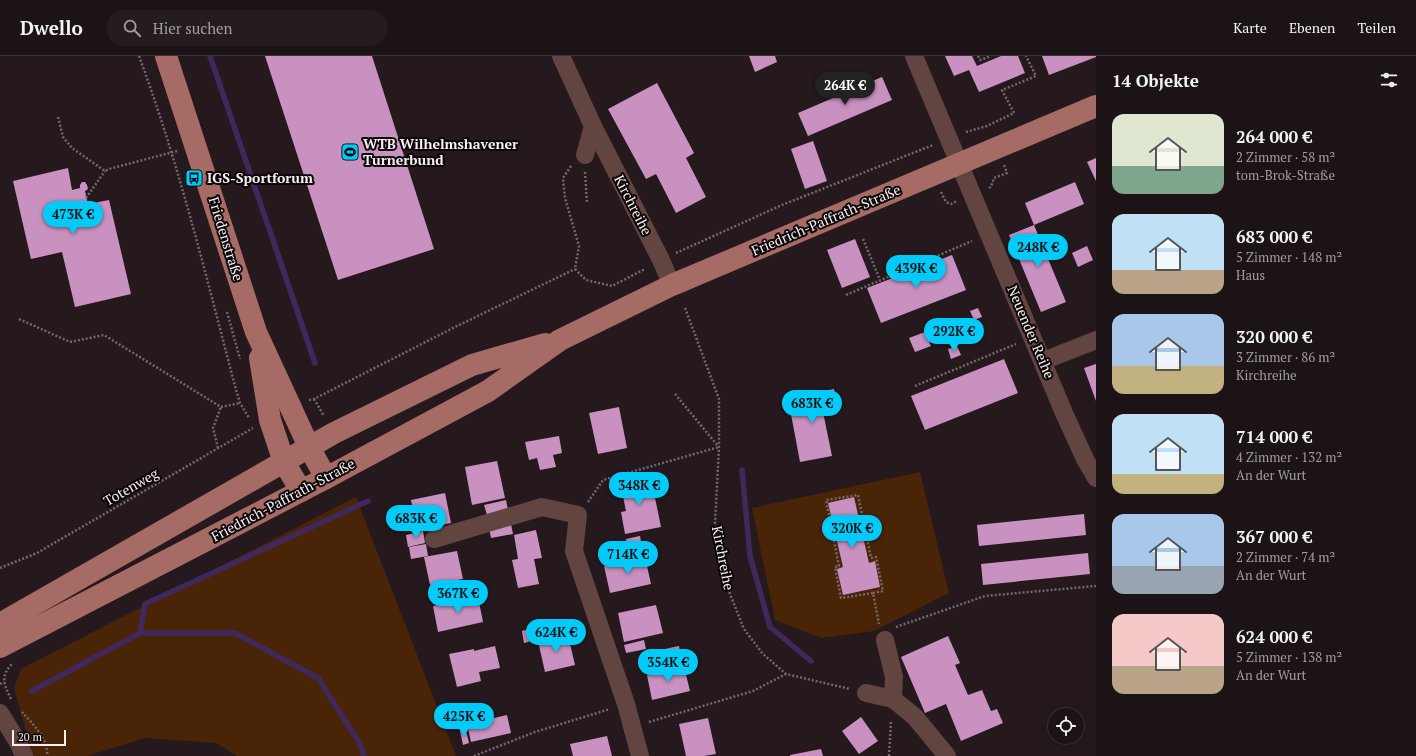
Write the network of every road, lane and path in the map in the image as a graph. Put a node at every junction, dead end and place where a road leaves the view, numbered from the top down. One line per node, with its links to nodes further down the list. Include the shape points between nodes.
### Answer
1 (139, 56): 13 (path, via 154,95)
2 (166, 56): 28 (main road, Friedenstraße)
3 (561, 56): 10 (street, Kirchreihe)
4 (914, 56): 11 (street, Neuender Reihe)
5 (978, 56): 6 (path, via 980,60)
6 (991, 56)
7 (1026, 56): 11 (path, via 1036,76 1002,90 1014,113 980,129 973,129)
8 (1096, 106): 15 (main road, Friedrich-Paffrath-Straße)
9 (58, 117): 16 (path, via 63,137 72,148)
10 (593, 126): 14 (street); 21 (street, Kirchreihe)
11 (948, 139): 15 (street, Neuender Reihe); 21 (path, via 782,205)
12 (180, 150): 13 (path)
13 (171, 153): 16 (path); 35 (path)
14 (585, 155): 18 (path); 22 (path, via 573,164 563,178 565,198 579,246)
15 (958, 163): 19 (street, Neuender Reihe); 24 (main road, Friedrich-Paffrath-Straße)
16 (105, 172): 17 (path)
17 (86, 198)
18 (587, 203)
19 (989, 234): 23 (path); 29 (street, Neuender Reihe)
20 (863, 238): 23 (path)
21 (661, 260): 22 (path, via 612,286 586,280); 24 (street, Kirchreihe)
22 (575, 269): 37 (path, via 455,326 314,400 305,401)
23 (880, 280): 25 (path)
24 (672, 286): 30 (main road, Friedrich-Paffrath-Straße)
25 (846, 295)
26 (685, 308): 40 (path, Kirchreihe, via 719,399)
27 (19, 319): 36 (path, via 70,342 104,335)
28 (256, 332): 37 (main road, Friedenstraße); 38 (main road, Friedenstraße)
29 (1033, 337): 32 (street, Neuender Reihe); 33 (path)
30 (560, 340): 39 (main road, Friedrich-Paffrath-Straße, via 472,365); 43 (main road, Friedrich-Paffrath-Straße, via 488,392)
31 (1096, 340): 32 (street)
32 (1043, 360): 44 (street, Neuender Reihe, via 1084,459)
33 (915, 386)
34 (675, 394): 40 (path)
35 (240, 403): 36 (path); 38 (path)
36 (221, 407): 41 (path, via 213,428)
37 (291, 408): 39 (main road, Friedenstraße)
38 (262, 423): 41 (path, Totenweg); 42 (main road, Friedenstraße)
39 (309, 447): 42 (main road, Friedrich-Paffrath-Straße); 43 (main road, Friedenstraße)
40 (719, 447): 46 (path, via 603,480); 54 (path, Kirchreihe, via 715,524 726,584 744,629 763,654)
41 (218, 448): 48 (path, Totenweg, via 37,553)
42 (284, 462): 45 (main road, Friedenstraße); 51 (main road, Friedrich-Paffrath-Straße)
43 (326, 478): 45 (main road, Friedrich-Paffrath-Straße)
44 (1096, 478)
45 (301, 491): 53 (main road, Friedrich-Paffrath-Straße)
46 (578, 515): 47 (street, via 542,507); 59 (street, via 574,551)
47 (434, 539)
48 (0, 568)
49 (1096, 586): 52 (path, via 984,596 894,628)
50 (873, 593): 50 (path, via 841,598 835,567 839,566 826,500 858,494 871,558 876,557 884,591); 52 (path, via 880,630)
51 (0, 624)
52 (885, 640): 58 (street, via 894,677)
53 (0, 647)
54 (786, 674): 57 (path, Kirchreihe); 61 (path, via 753,691)
55 (4, 682): 56 (path)
56 (0, 684)
57 (866, 692): 58 (street)
58 (893, 699): 65 (path); 66 (street, via 915,717)
59 (626, 704): 61 (street); 63 (path, via 535,732)
60 (0, 713): 62 (street)
61 (633, 727): 64 (street)
62 (24, 756)
63 (474, 756)
64 (640, 756)
65 (889, 756)
66 (947, 756)

